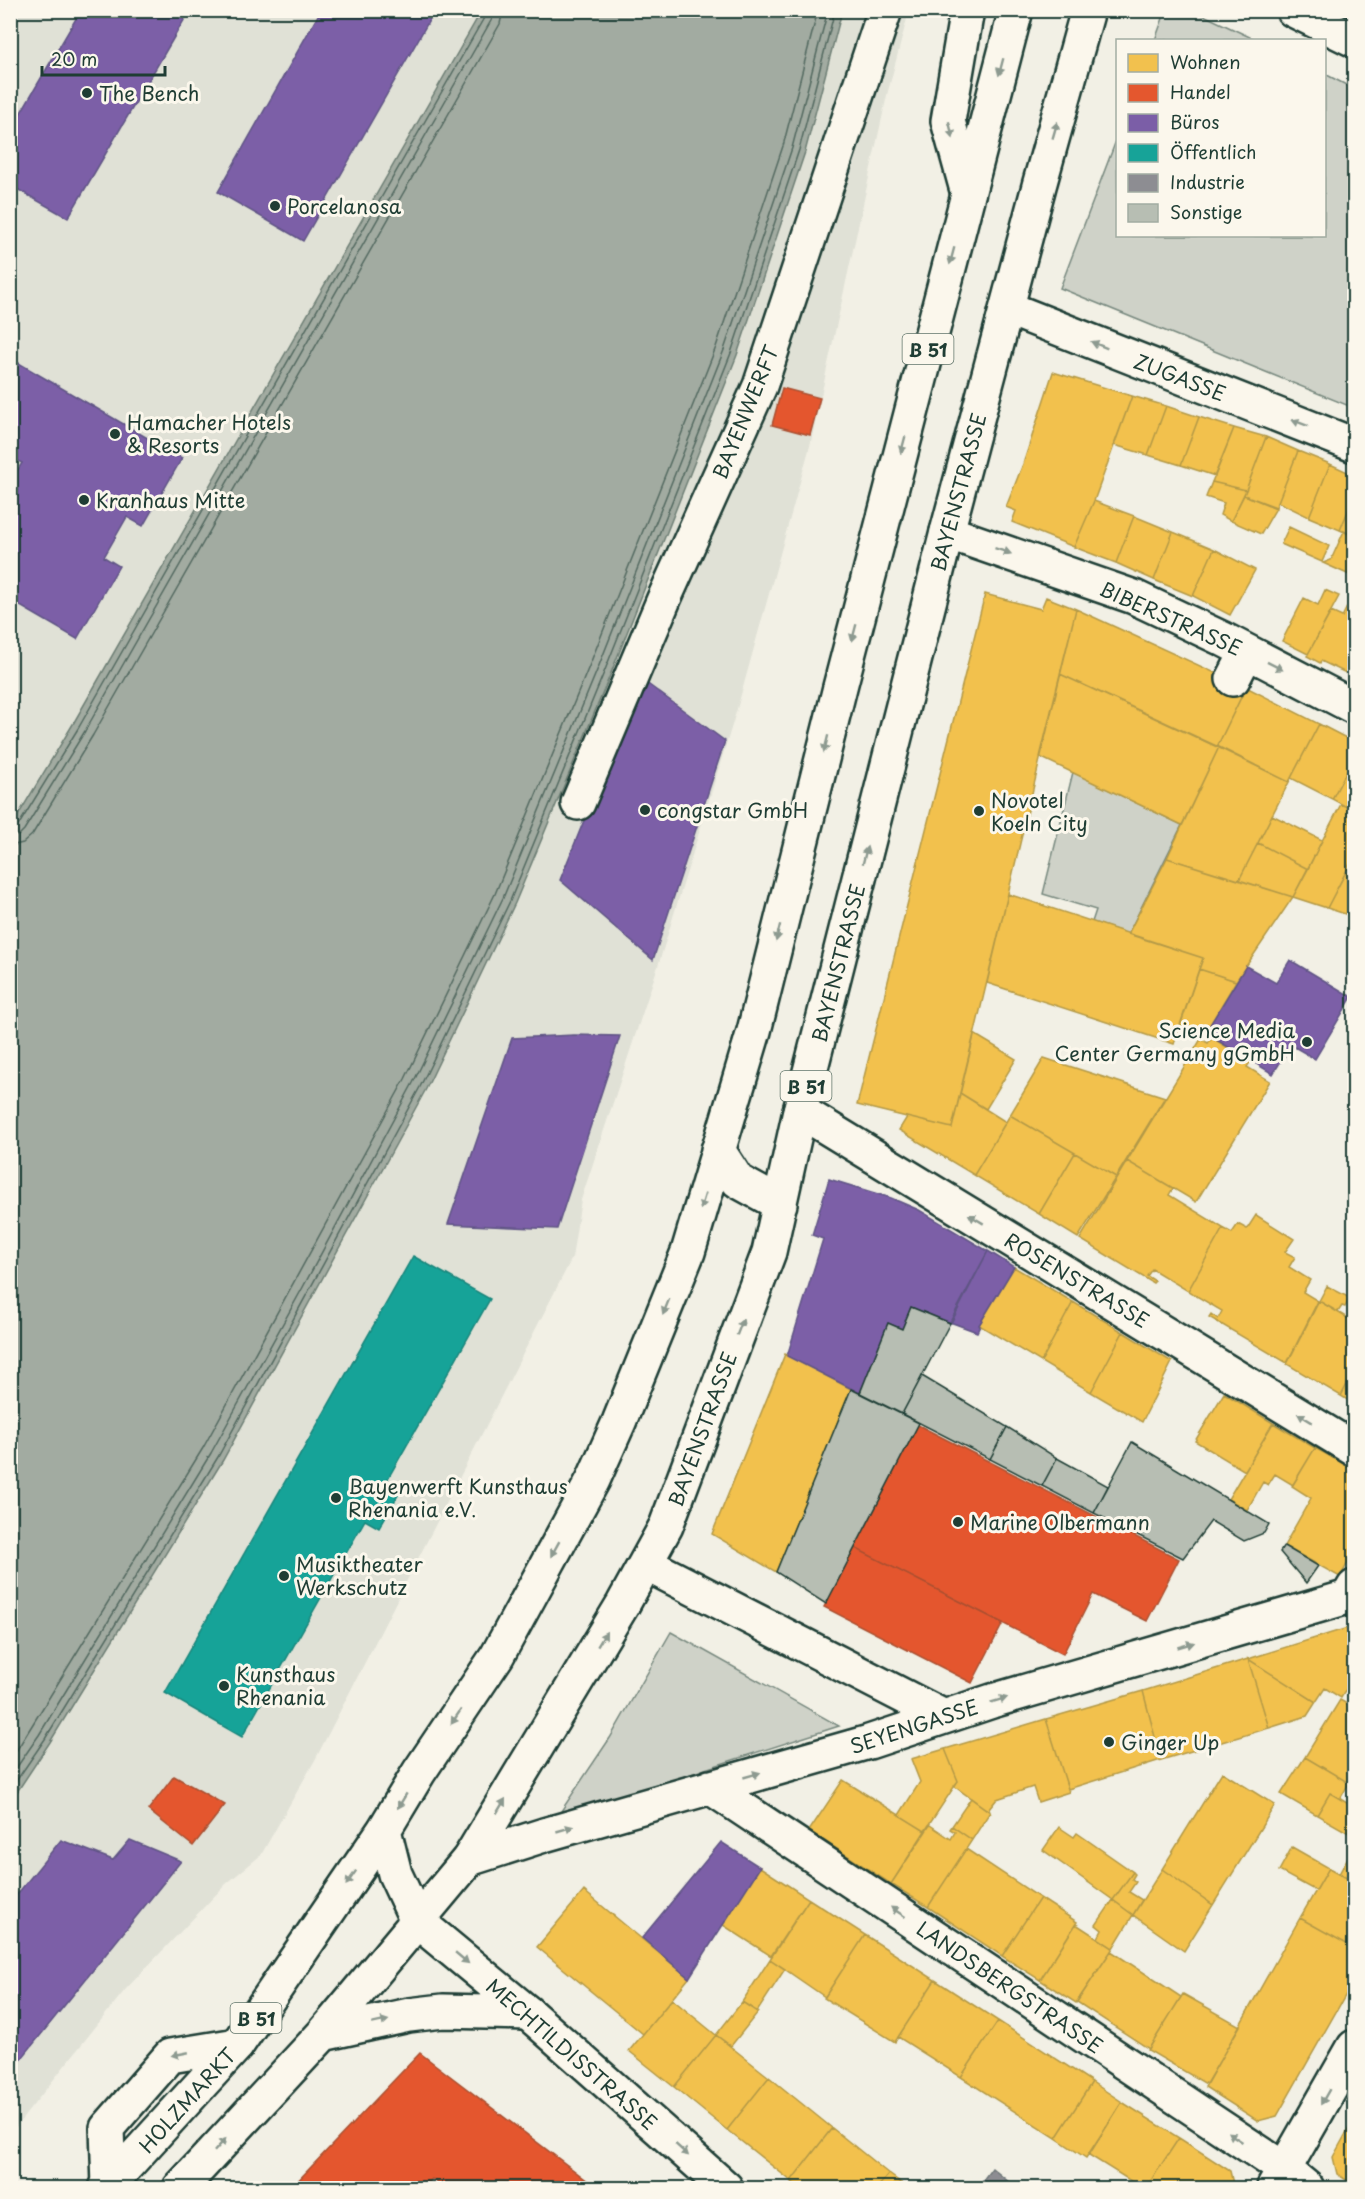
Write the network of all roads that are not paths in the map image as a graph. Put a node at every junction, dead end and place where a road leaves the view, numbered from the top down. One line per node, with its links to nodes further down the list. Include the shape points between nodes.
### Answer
1 (885, 10): 12 (main road, BAYENWERFT, via 760,386)
2 (967, 10): 7 (main road, one-way to 7, via 948,121)
3 (1016, 10): 7 (main road, B 51, one-way to 7)
4 (1088, 10): 8 (main road, BAYENSTRASSE / B 51, one-way to 4)
5 (1293, 10): 6 (main road)
6 (1354, 40)
7 (968, 194): 14 (main road, B 51, one-way to 14, via 757,1019)
8 (1006, 308): 9 (main road, ZUGASSE, one-way to 8); 10 (main road, BAYENSTRASSE / B 51)
9 (1354, 445)
10 (947, 532): 11 (main road, BIBERSTRASSE, one-way to 11, via 1134,597 1240,665); 13 (main road, BAYENSTRASSE / B 51, one-way to 10)
11 (1354, 707)
12 (578, 803)
13 (800, 1112): 15 (main road, BAYENSTRASSE / B 51); 16 (main road, ROSENSTRASSE, one-way to 13)
14 (718, 1150): 15 (main road, via 738,1181); 21 (main road, B 51, one-way to 21, via 688,1252 593,1480 497,1656)
15 (780, 1204): 17 (main road, BAYENSTRASSE / B 51, one-way to 15, via 666,1526 769,1252)
16 (1354, 1449)
17 (646, 1564): 19 (main road); 22 (main road, BAYENSTRASSE / B 51, one-way to 17)
18 (1354, 1587): 19 (main road, SEYENGASSE, one-way to 18, via 1348,1597)
19 (944, 1717): 20 (main road, SEYENGASSE, one-way to 19)
20 (710, 1787): 22 (main road, SEYENGASSE, one-way to 20); 27 (main road, LANDSBERGSTRASSE, one-way to 20)
21 (384, 1830): 23 (main road, via 395,1875); 28 (main road, HOLZMARKT / B 51, one-way to 28, via 237,2045)
22 (469, 1859): 23 (main road, BAYENSTRASSE / B 51)
23 (417, 1921): 24 (main road, MECHTILDISSTRASSE, one-way to 24); 25 (main road, B 51)
24 (528, 2013): 25 (main road, one-way to 24, via 443,2011); 30 (main road, MECHTILDISSTRASSE, one-way to 30)
25 (322, 2034): 29 (main road, B 51, one-way to 25)
26 (1354, 2047): 27 (main road, one-way to 27)
27 (1288, 2182)
28 (107, 2187)
29 (180, 2188)
30 (726, 2188)

